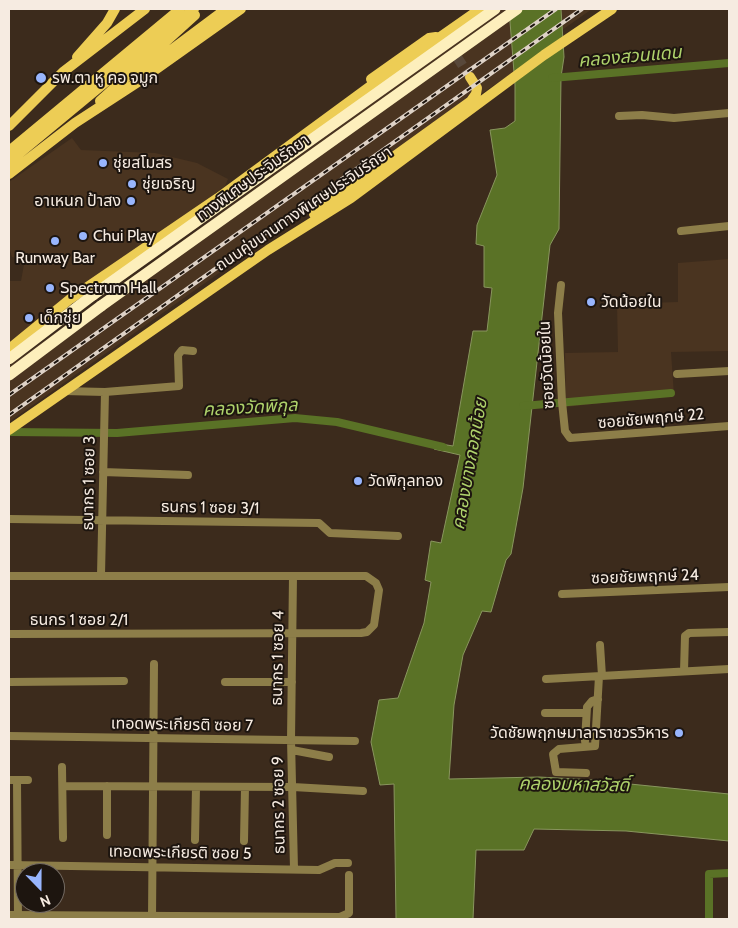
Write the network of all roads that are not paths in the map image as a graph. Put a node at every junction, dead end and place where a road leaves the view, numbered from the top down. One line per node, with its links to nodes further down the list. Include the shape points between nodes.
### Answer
1 (115, 9): 13 (main road, via 107,23)
2 (145, 9): 13 (main road)
3 (180, 9): 15 (main road)
4 (194, 9): 15 (main road)
5 (199, 9): 18 (main road, via 178,32)
6 (226, 9): 18 (main road)
7 (241, 9): 18 (main road)
8 (480, 9): 23 (main road, bridge, via 380,78)
9 (495, 9): 30 (highway, ทางพิเศษประจิมรัถยา, bridge)
10 (517, 9): 33 (highway, ทางพิเศษประจิมรัถยา, bridge)
11 (612, 9): 26 (main road, ถนนคู่ขนานทางพิเศษประจิมรัถยา, via 544,55 351,198)
12 (457, 57): 23 (main road, via 441,38 429,38 267,155)
13 (63, 72): 19 (main road)
14 (470, 77): 26 (main road, via 477,88 471,101)
15 (65, 109): 20 (main road); 21 (main road)
16 (729, 113): 17 (street, via 674,118)
17 (619, 116)
18 (75, 123): 22 (main road)
19 (9, 126)
20 (9, 151)
21 (9, 162)
22 (9, 174)
23 (218, 198): 28 (main road, via 70,299)
24 (729, 226): 25 (street)
25 (681, 231)
26 (268, 250): 34 (main road, ถนนคู่ขนานทางพิเศษประจิมรัถยา)
27 (561, 285): 38 (street, ซอยวัดน้อยใน, via 558,313 562,402 565,430)
28 (9, 349)
29 (193, 351): 35 (street, via 182,350 178,355 179,386)
30 (9, 359)
31 (729, 371): 32 (street)
32 (677, 374)
33 (9, 375)
34 (64, 391): 35 (street); 37 (main road, ถนนคู่ขนานทางพิเศษประจิมรัถยา)
35 (105, 392): 39 (street, ธนากร 1 ซอย 3)
36 (729, 426): 38 (street, ซอยชัยพฤกษ์ 22)
37 (9, 430)
38 (574, 439)
39 (103, 472): 40 (street); 42 (street, ธนากร 1 ซอย 3)
40 (188, 474)
41 (9, 519): 42 (street, ธนกร 1 ซอย 3/1)
42 (102, 521): 43 (street, ธนกร 1 ซอย 3/1, via 319,524 330,533); 44 (street, ธนากร 1 ซอย 3)
43 (398, 536)
44 (101, 575): 45 (street); 46 (street)
45 (9, 576)
46 (293, 576): 51 (street, ธนากร 1 ซอย 4); 51 (street, ธนกร 1 ซอย 2/1, via 366,576 372,578 378,590 376,618 371,630)
47 (729, 587): 48 (street, ซอยชัยพฤกษ์ 24)
48 (562, 594)
49 (729, 632): 55 (street, via 689,633 685,636)
50 (9, 634): 51 (street, ธนกร 1 ซอย 2/1)
51 (292, 634): 61 (street, ธนากร 1 ซอย 4)
52 (600, 645): 56 (street)
53 (154, 664): 66 (street)
54 (729, 669): 55 (street)
55 (684, 671): 56 (street)
56 (600, 676): 57 (street); 62 (street)
57 (546, 679)
58 (124, 680): 59 (street)
59 (9, 682)
60 (225, 682): 61 (street)
61 (292, 682): 67 (street, ธนากร 1 ซอย 4)
62 (598, 699): 63 (street, via 589,704); 73 (street, via 595,746 558,749 553,754 556,772)
63 (586, 712): 64 (street); 69 (street)
64 (545, 713)
65 (9, 736): 66 (street, เทอดพระเกียรติ ซอย 7)
66 (153, 738): 67 (street, เทอดพระเกียรติ ซอย 7); 78 (street)
67 (291, 740): 68 (street, เทอดพระเกียรติ ซอย 7); 70 (street, ธนากร 2 ซอย 9)
68 (355, 741)
69 (585, 741)
70 (292, 750): 71 (street); 81 (street, ธนากร 2 ซอย 9)
71 (329, 757)
72 (62, 767): 76 (street)
73 (586, 773)
74 (13, 780): 75 (street); 87 (street)
75 (28, 780)
76 (62, 786): 77 (street); 84 (street)
77 (107, 786): 78 (street); 83 (street)
78 (152, 787): 79 (street); 90 (street)
79 (196, 787): 80 (street); 85 (street)
80 (245, 787): 81 (street); 86 (street)
81 (293, 787): 82 (street); 91 (street, ธนากร 2 ซอย 9)
82 (363, 791)
83 (107, 835)
84 (63, 838)
85 (195, 840)
86 (244, 841)
87 (17, 863)
88 (348, 863): 91 (street, เทอดพระเกียรติ ซอย 5, via 335,863 319,870)
89 (65, 865): 90 (street, เทอดพระเกียรติ ซอย 5)
90 (151, 866): 91 (street, เทอดพระเกียรติ ซอย 5); 95 (street)
91 (294, 869)
92 (349, 876): 95 (street, via 349,913 340,917)
93 (9, 915): 94 (street)
94 (18, 917): 95 (street)
95 (152, 917)

